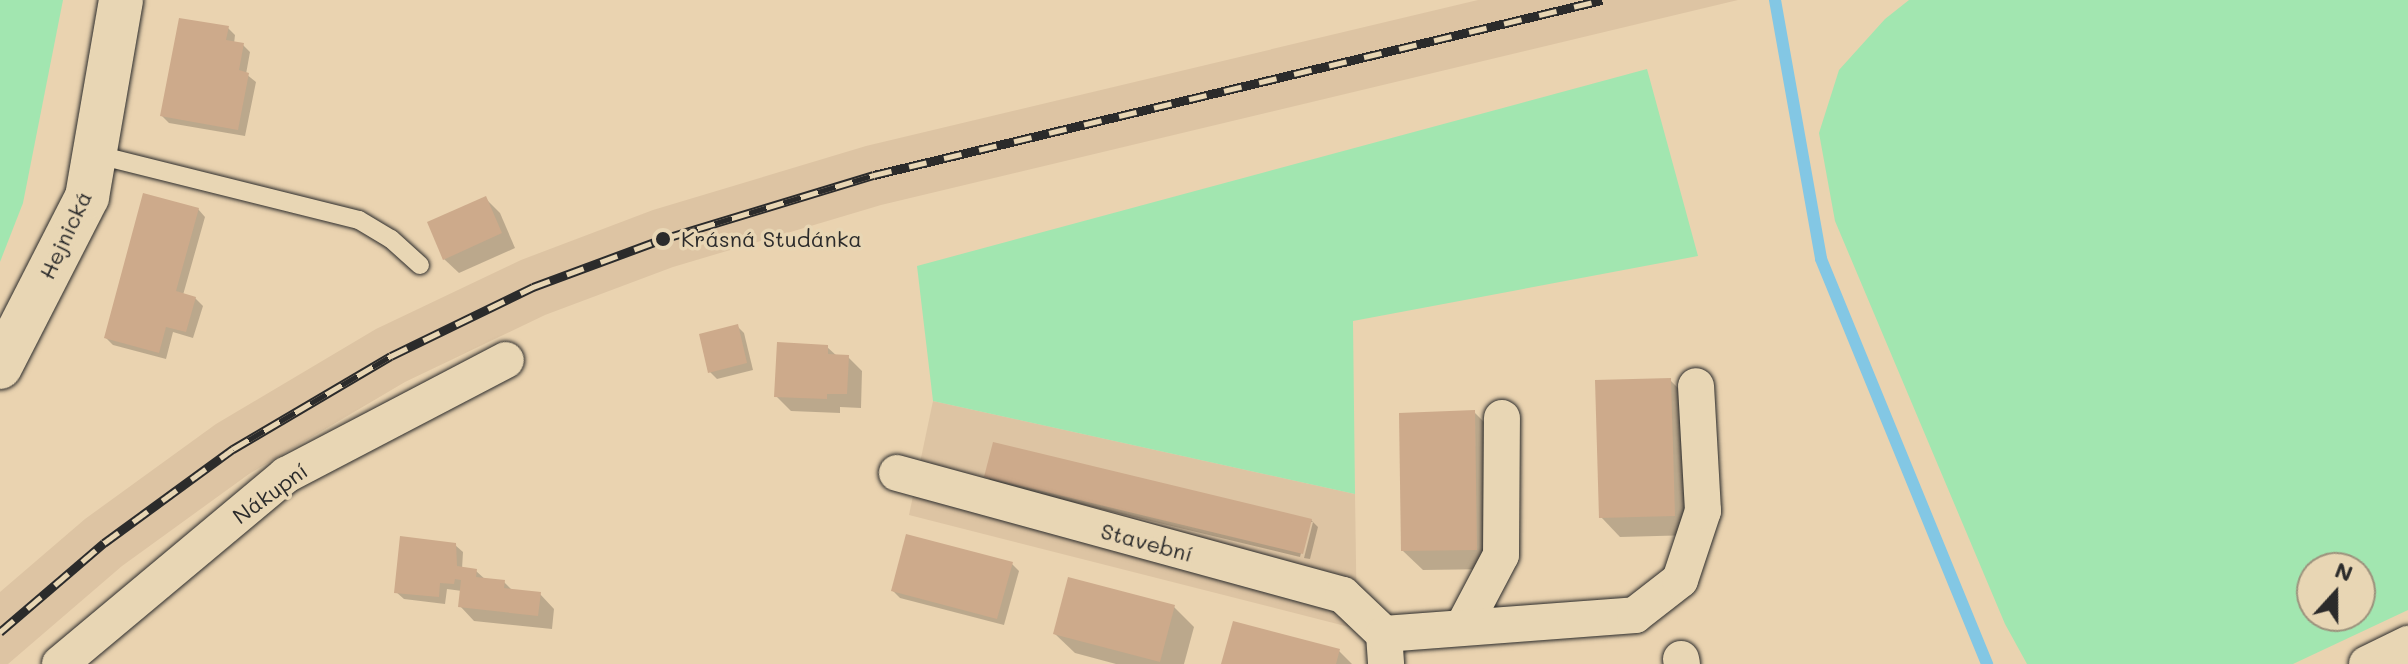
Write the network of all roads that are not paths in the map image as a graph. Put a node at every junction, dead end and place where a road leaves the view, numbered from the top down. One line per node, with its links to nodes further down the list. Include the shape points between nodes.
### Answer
1 (121, 0): 2 (main road, Hejnická)
2 (94, 154): 3 (lane, via 359,220); 5 (main road, Hejnická, via 87,197)
3 (420, 265)
4 (506, 360): 12 (street, Nákupní, via 286,475)
5 (0, 367)
6 (1696, 386): 9 (street, Stavební, via 1703,511 1680,580 1635,615)
7 (1502, 418): 9 (street, via 1501,555)
8 (897, 473): 11 (street, Stavební, via 1343,595)
9 (1463, 627): 11 (street, Stavební)
10 (2408, 644): 13 (street)
11 (1385, 649)
12 (60, 664)
13 (2367, 664)

